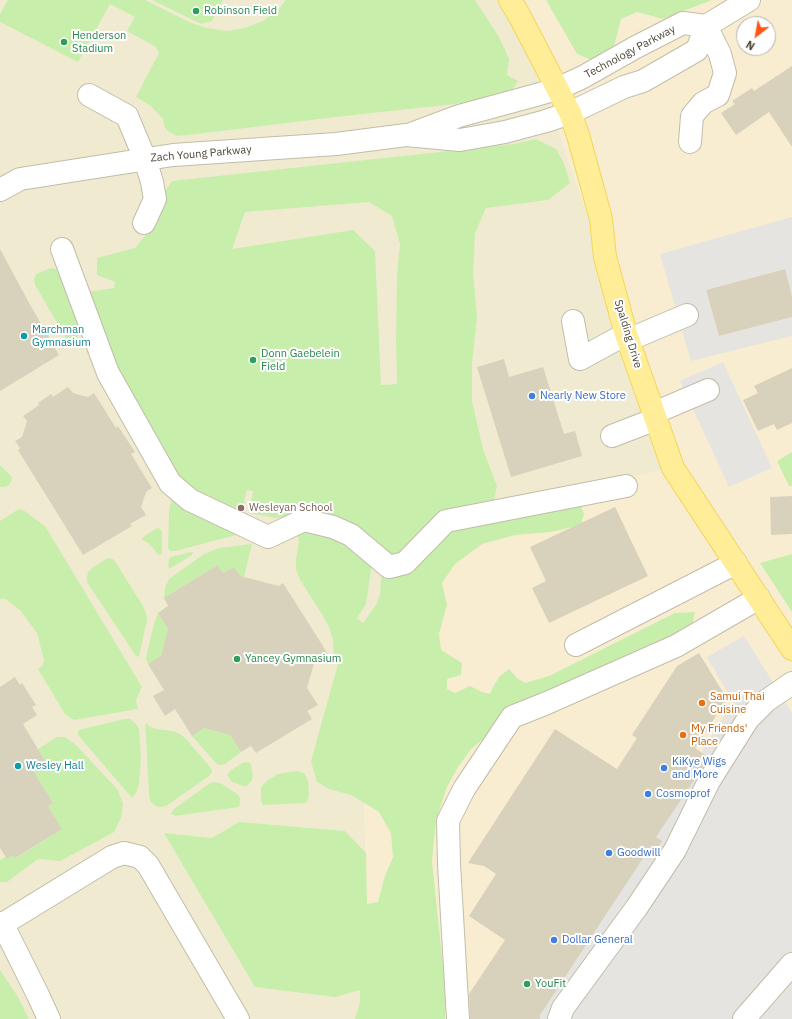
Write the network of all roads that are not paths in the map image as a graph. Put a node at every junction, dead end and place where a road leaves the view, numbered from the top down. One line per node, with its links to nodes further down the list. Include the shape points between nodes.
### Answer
1 (510, 0): 4 (main road, Spalding Drive)
2 (749, 0): 3 (street)
3 (707, 26): 4 (street, Technology Parkway, via 683,24); 6 (street, via 697,50 643,81 624,87); 8 (street, via 720,54 725,74 718,95 703,103 692,116)
4 (557, 89): 6 (main road, Spalding Drive); 7 (street, Zach Young Parkway, via 459,116)
5 (89, 95): 9 (street, via 127,116)
6 (570, 113): 7 (street, Zach Young Parkway, via 505,132 460,140); 15 (main road, Spalding Drive, via 602,219 605,257)
7 (406, 135): 9 (street, Zach Young Parkway, via 336,144)
8 (690, 142)
9 (145, 159): 10 (street, Zach Young Parkway, via 20,179); 11 (street, via 155,200)
10 (0, 190)
11 (144, 223)
12 (62, 249): 19 (street, via 108,373 170,482 190,500 268,537 304,520 333,527 351,535 389,567 405,563 446,521)
13 (687, 315): 15 (street)
14 (573, 321): 15 (street, via 580,359)
15 (627, 337): 17 (main road, Spalding Drive)
16 (708, 390): 17 (street)
17 (655, 416): 18 (street); 20 (main road, Spalding Drive, via 674,468)
18 (612, 436)
19 (626, 486)
20 (736, 563): 21 (main road, Spalding Drive); 22 (street)
21 (759, 598): 23 (main road, Spalding Drive); 29 (street, via 676,646 512,717 464,789 448,821)
22 (576, 645)
23 (792, 649)
24 (792, 682): 30 (street, via 766,701 748,719 709,781 675,850 563,1008)
25 (1, 924): 27 (street); 28 (street, via 112,857 124,853 140,857 148,865)
26 (792, 964): 31 (street)
27 (49, 1019)
28 (238, 1019)
29 (458, 1019)
30 (559, 1019)
31 (744, 1019)

